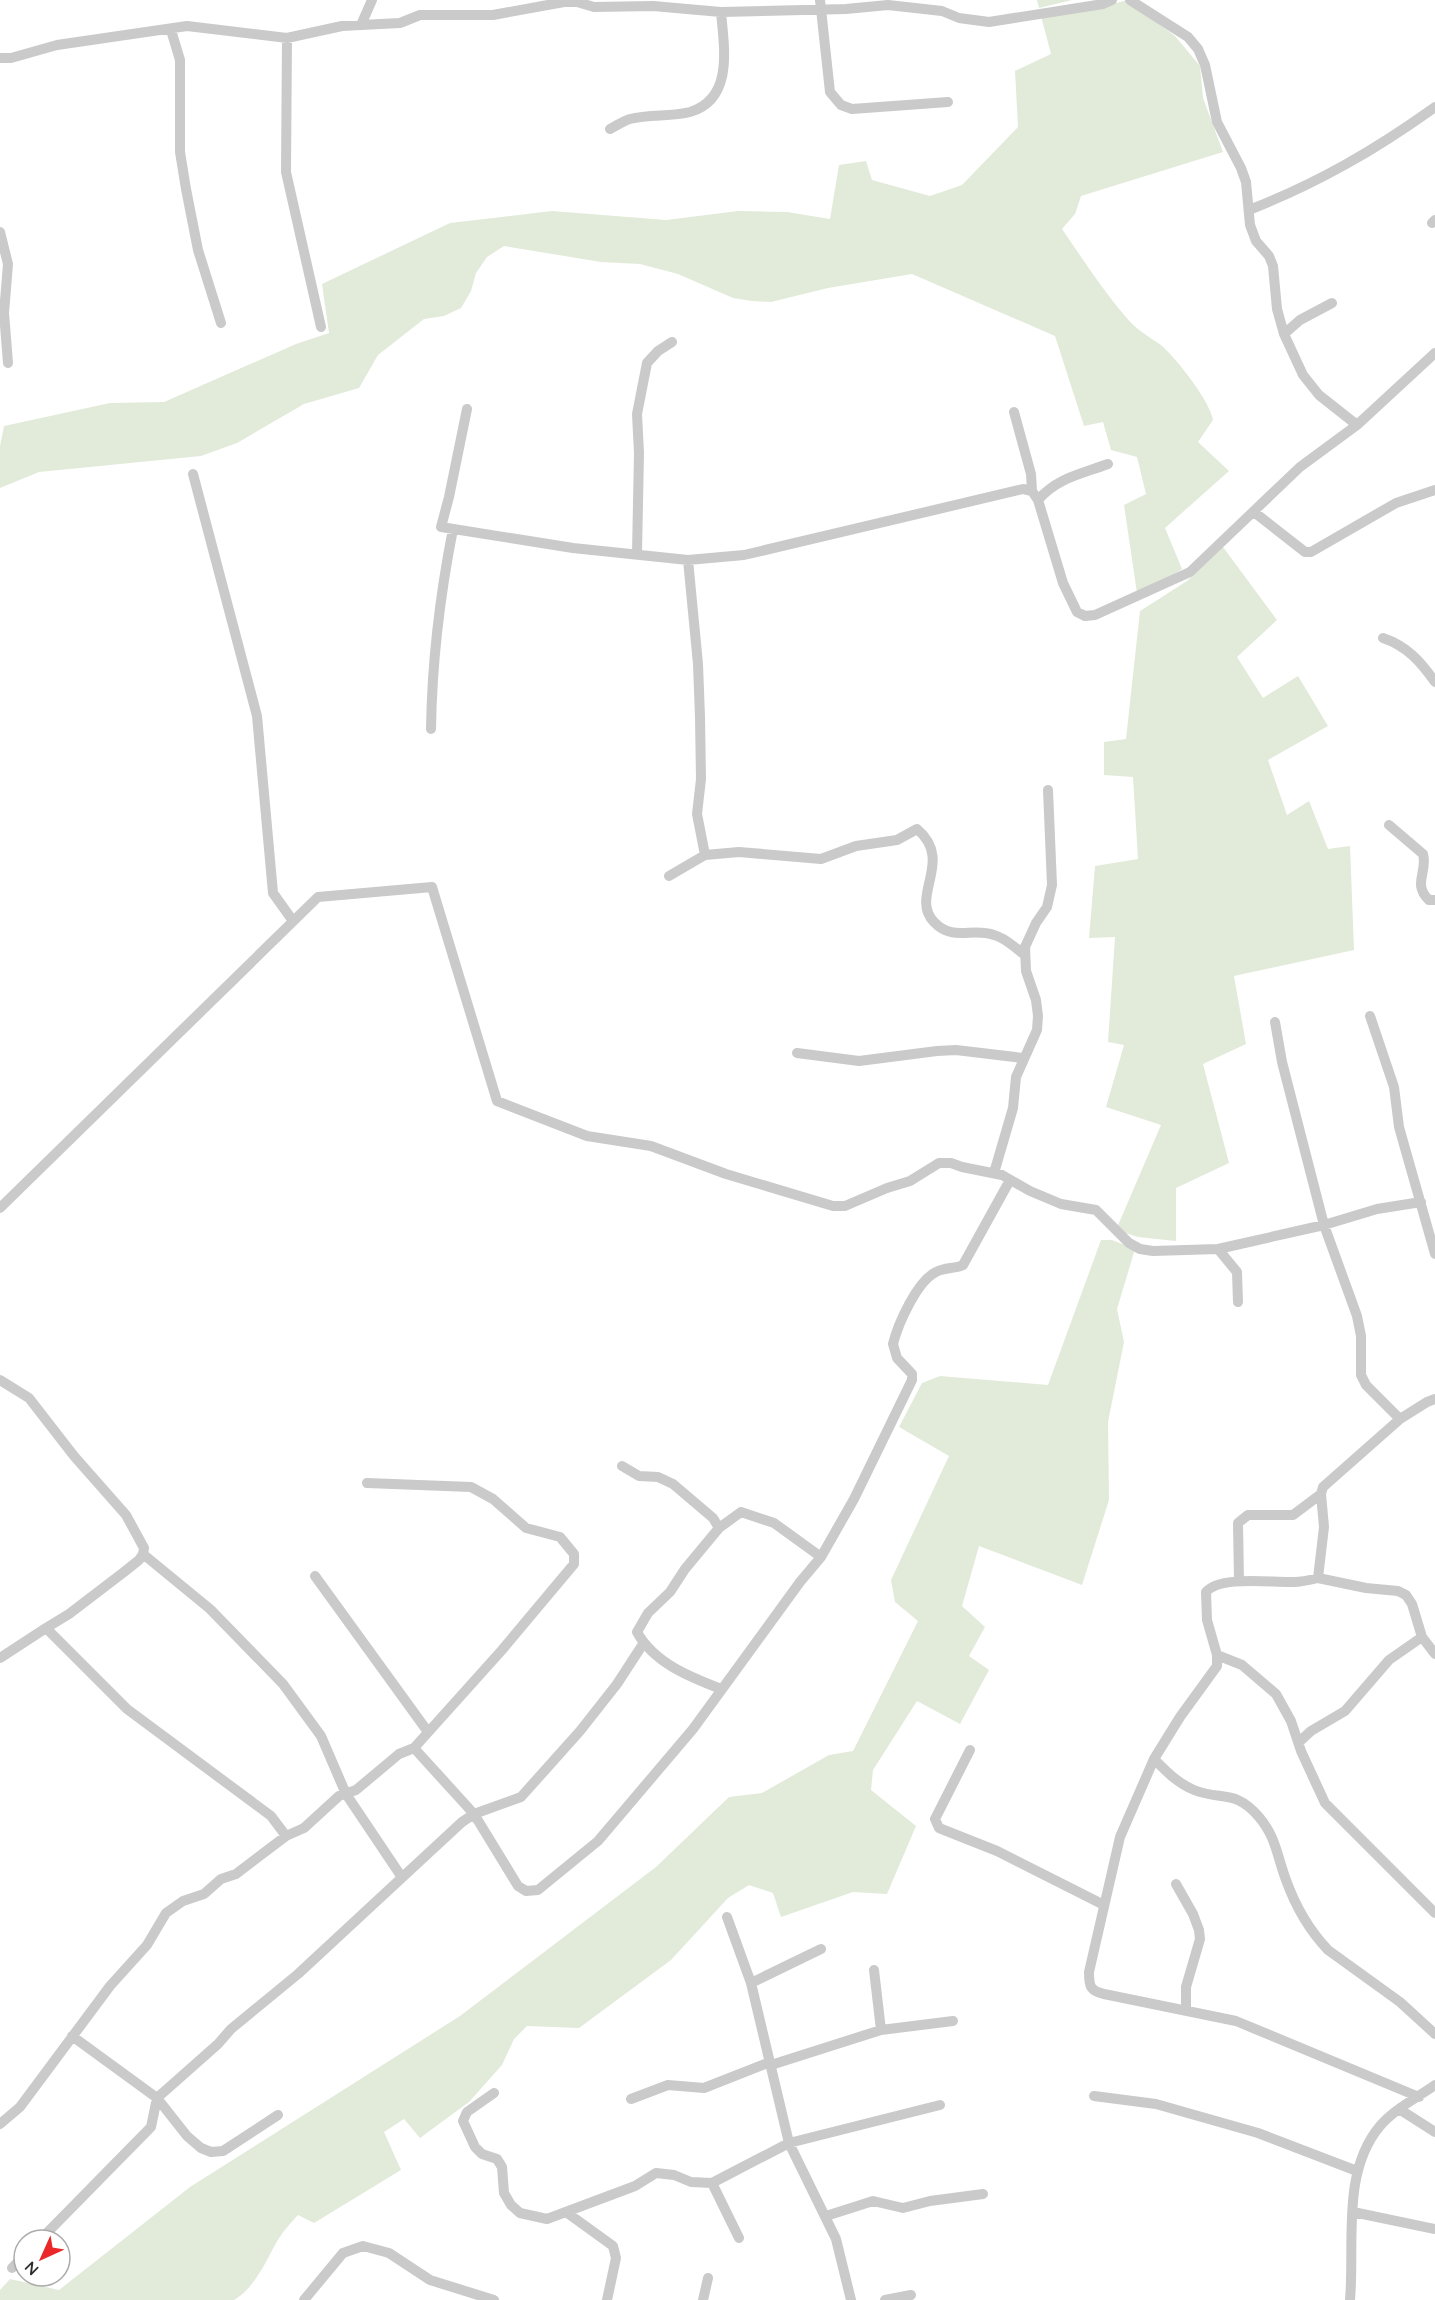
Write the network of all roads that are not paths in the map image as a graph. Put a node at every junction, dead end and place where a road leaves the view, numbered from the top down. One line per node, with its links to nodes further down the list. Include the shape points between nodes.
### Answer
1 (372, 0): 9 (street)
2 (946, 0): 7 (street)
3 (1112, 0): 7 (street, via 989,22)
4 (1130, 0): 16 (street, via 1188,37 1198,49 1217,122 1246,182)
5 (821, 4): 7 (street, via 846,9 888,5); 8 (street); 13 (street, via 830,92 841,105 852,109)
6 (700, 5): 8 (street); 9 (street, via 594,7 564,2 493,15 420,15 400,23)
7 (942, 11)
8 (721, 12): 15 (street, via 725,60 720,87 707,104 690,112 630,119)
9 (361, 25): 11 (street)
10 (171, 30): 11 (street, via 187,26); 12 (street, via 57,45); 19 (street, via 180,60 180,153 186,189 198,250)
11 (287, 38): 20 (street, via 286,172)
12 (0, 58)
13 (948, 102)
14 (1435, 107): 16 (street, via 1347,164)
15 (610, 129)
16 (1249, 210): 21 (street, via 1256,241 1273,266)
17 (0, 232): 24 (street, via 8,264 4,313)
18 (1332, 303): 21 (street, via 1300,320)
19 (221, 322)
20 (321, 327)
21 (1284, 334): 27 (street, via 1303,375 1318,395)
22 (672, 342): 34 (street, via 647,363 637,414)
23 (1435, 353): 27 (street)
24 (8, 363)
25 (467, 409): 33 (street, via 441,527)
26 (1014, 412): 31 (street)
27 (1357, 424): 32 (street, via 1300,466)
28 (1108, 464): 31 (street, via 1057,482)
29 (192, 474): 44 (street, via 257,716 273,893)
30 (1435, 490): 32 (street, via 1396,503 1311,552 1305,552)
31 (1035, 496): 32 (street, via 1063,582 1077,612 1084,616 1095,615 1190,572); 35 (street, via 1023,489 744,555)
32 (1254, 512)
33 (453, 530): 34 (street); 38 (street, via 436,638)
34 (637, 553): 35 (street)
35 (688, 560): 41 (street, via 698,664 698,814)
36 (1383, 638): 37 (street, via 1410,652)
37 (1435, 682)
38 (431, 729)
39 (1048, 790): 45 (street, via 1052,885 1047,907 1036,923)
40 (1389, 825): 43 (street, via 1423,854 1422,894)
41 (705, 855): 42 (street); 45 (street, via 739,852 821,859 856,846 897,840 917,829 933,850 925,904 933,922 946,932 993,934)
42 (669, 876)
43 (1435, 900)
44 (293, 921): 50 (street, via 318,897 432,887 497,1101 587,1137 651,1146 726,1174 833,1206 845,1206 910,1181 939,1163); 53 (street)
45 (1025, 955): 49 (street, via 1038,1016 1037,1030)
46 (1370, 1016): 52 (street, via 1394,1087 1399,1127)
47 (1275, 1022): 54 (street)
48 (797, 1053): 49 (street, via 859,1061 957,1050)
49 (1023, 1058): 50 (street, via 1016,1077 1009,1127)
50 (993, 1173): 51 (street)
51 (1010, 1180): 55 (street, via 1061,1204 1096,1210 1120,1236 1140,1249); 66 (street, via 963,1265 938,1270 917,1289 893,1344 912,1380)
52 (1421, 1202): 54 (street, via 1377,1209); 56 (street)
53 (0, 1208)
54 (1324, 1225): 55 (street); 60 (street, via 1357,1316 1361,1375)
55 (1218, 1249): 57 (street, via 1237,1272)
56 (1435, 1254)
57 (1238, 1302)
58 (0, 1380): 65 (street, via 29,1398 126,1515 144,1548)
59 (1435, 1399): 60 (street)
60 (1400, 1419): 63 (street, via 1326,1482)
61 (622, 1466): 64 (street, via 639,1476 673,1484 713,1518)
62 (367, 1483): 77 (street, via 471,1487 493,1499 526,1528 560,1537 574,1554 574,1564 563,1578)
63 (1321, 1494): 68 (street, via 1324,1527); 69 (street, via 1293,1515 1248,1515 1238,1523)
64 (719, 1528): 66 (street, via 741,1512 774,1523); 72 (street, via 670,1592 642,1621 637,1632)
65 (143, 1554): 70 (street); 82 (street, via 210,1610 283,1684 321,1736)
66 (821, 1557): 76 (street)
67 (315, 1576): 77 (street)
68 (1318, 1578): 69 (street, via 1297,1582); 71 (street, via 1398,1591 1412,1604)
69 (1239, 1581): 74 (street, via 1210,1587 1206,1592 1207,1620)
70 (46, 1628): 75 (street); 84 (street, via 127,1709 271,1816)
71 (1422, 1637): 73 (street); 78 (street, via 1389,1660 1345,1711)
72 (643, 1644): 76 (street, via 674,1669); 83 (street, via 580,1731 520,1797)
73 (1435, 1654)
74 (1217, 1655): 78 (street, via 1242,1665 1276,1694); 81 (street, via 1217,1666)
75 (0, 1658)
76 (721, 1689): 83 (street, via 693,1729 598,1841 538,1890 526,1891 518,1886)
77 (428, 1732): 79 (street)
78 (1299, 1742): 88 (street, via 1326,1803)
79 (414, 1748): 82 (street, via 399,1754); 83 (street)
80 (969, 1750): 87 (street, via 935,1819 939,1828 997,1851)
81 (1154, 1759): 87 (street, via 1120,1837); 96 (street, via 1182,1784 1239,1799 1249,1807 1276,1844 1291,1894 1318,1940 1400,2002)
82 (346, 1794): 84 (street, via 304,1828); 85 (street)
83 (474, 1814): 85 (street)
84 (286, 1836): 97 (street, via 236,1874 165,1913 147,1945)
85 (401, 1876): 103 (street, via 298,1974)
86 (1176, 1884): 93 (street, via 1200,1930 1186,1987)
87 (1104, 1905): 93 (street, via 1089,1972 1091,1989 1104,1995)
88 (1435, 1913)
89 (727, 1917): 92 (street)
90 (821, 1949): 92 (street)
91 (874, 1970): 95 (street)
92 (751, 1983): 98 (street)
93 (1186, 2010): 102 (street, via 1256,2029)
94 (953, 2021): 95 (street)
95 (880, 2030): 98 (street)
96 (1435, 2034)
97 (72, 2036): 103 (street); 108 (street, via 20,2107)
98 (771, 2063): 104 (street, via 704,2088 668,2085); 110 (street)
99 (1435, 2085): 102 (street)
100 (494, 2093): 114 (street, via 467,2112 463,2121 475,2147 497,2159 504,2193 520,2213 547,2219)
101 (1094, 2096): 111 (street, via 1156,2104 1258,2133)
102 (1419, 2097): 106 (street)
103 (157, 2098): 107 (street, via 187,2136 211,2152 224,2151); 117 (street, via 151,2127)
104 (631, 2099)
105 (940, 2104): 110 (street)
106 (1399, 2109): 109 (street); 111 (street, via 1368,2143)
107 (278, 2115)
108 (0, 2124)
109 (1435, 2132)
110 (789, 2143): 112 (street); 116 (street)
111 (1357, 2171): 115 (street)
112 (712, 2183): 114 (street, via 656,2173 635,2186); 119 (street)
113 (983, 2194): 116 (street, via 903,2208 873,2201)
114 (566, 2212): 124 (street, via 613,2246 616,2258)
115 (1353, 2212): 118 (street); 128 (street)
116 (826, 2216): 126 (street, via 836,2239)
117 (52, 2228)
118 (1435, 2229)
119 (739, 2238)
120 (708, 2278): 125 (street)
121 (911, 2295): 127 (street)
122 (304, 2300): 123 (street, via 343,2253 363,2246 388,2253 430,2280)
123 (494, 2300)
124 (607, 2300)
125 (703, 2300)
126 (851, 2300)
127 (885, 2300)
128 (1351, 2300)

